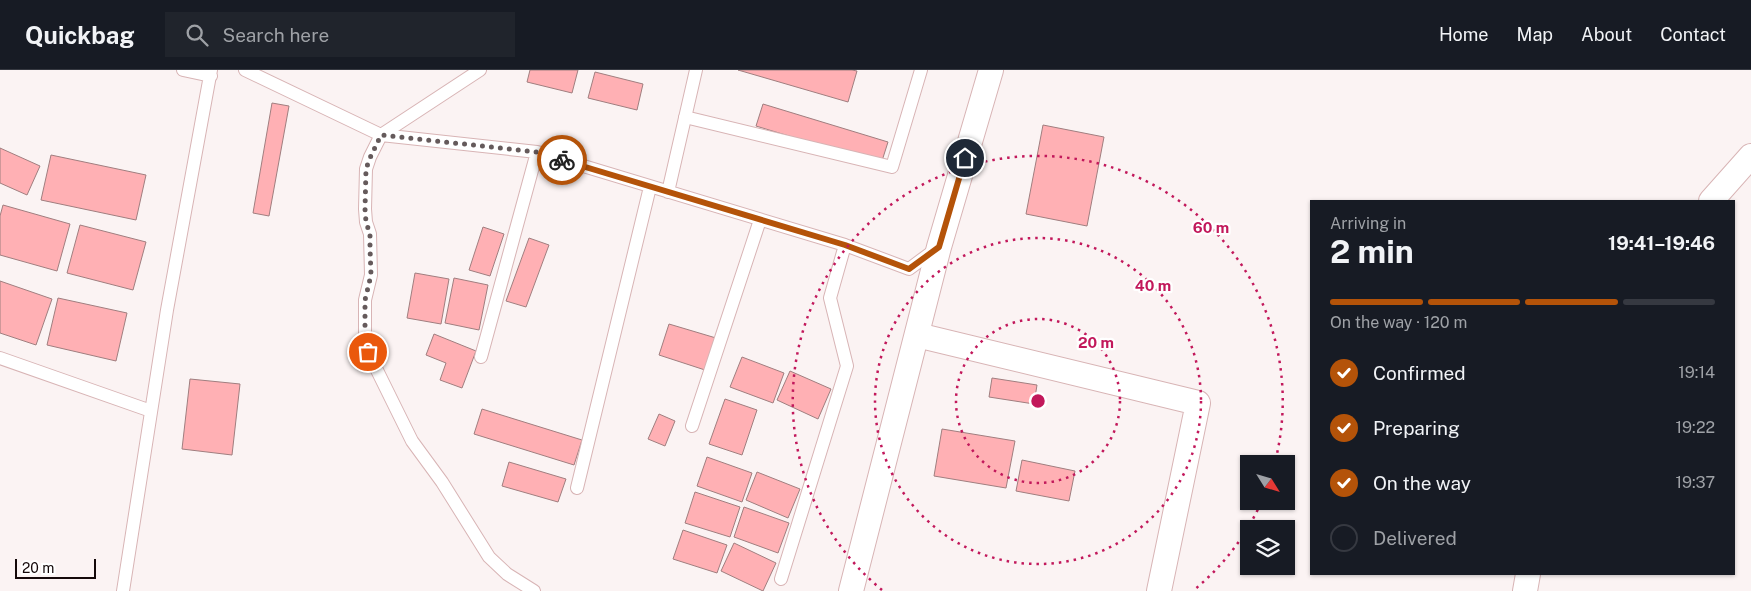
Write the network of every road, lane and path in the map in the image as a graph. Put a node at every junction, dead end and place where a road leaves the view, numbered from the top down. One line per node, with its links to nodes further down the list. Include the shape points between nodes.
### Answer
1 (183, 70): 7 (lane)
2 (244, 70): 9 (lane)
3 (480, 70): 9 (lane)
4 (696, 70): 8 (lane)
5 (921, 70): 8 (lane, via 892,167)
6 (991, 70): 17 (street)
7 (211, 73): 21 (lane)
8 (685, 117): 13 (lane)
9 (381, 135): 10 (lane); 27 (lane, via 366,169 365,209 371,267 365,300 368,352 412,441 442,482 488,557)
10 (537, 152): 12 (lane); 20 (lane)
11 (1751, 156): 14 (street)
12 (650, 187): 13 (lane); 23 (lane)
13 (668, 192): 15 (lane)
14 (1712, 200)
15 (760, 220): 16 (lane); 22 (lane)
16 (845, 245): 17 (lane, via 909,269); 25 (lane, via 830,298 847,366)
17 (939, 247): 18 (street)
18 (917, 335): 28 (street); 29 (street, via 1198,403)
19 (0, 358): 21 (lane)
20 (481, 358)
21 (151, 410): 26 (lane)
22 (692, 426)
23 (577, 488)
24 (1528, 575): 30 (street)
25 (781, 579)
26 (123, 591)
27 (534, 591)
28 (851, 591)
29 (1159, 591)
30 (1525, 591)

